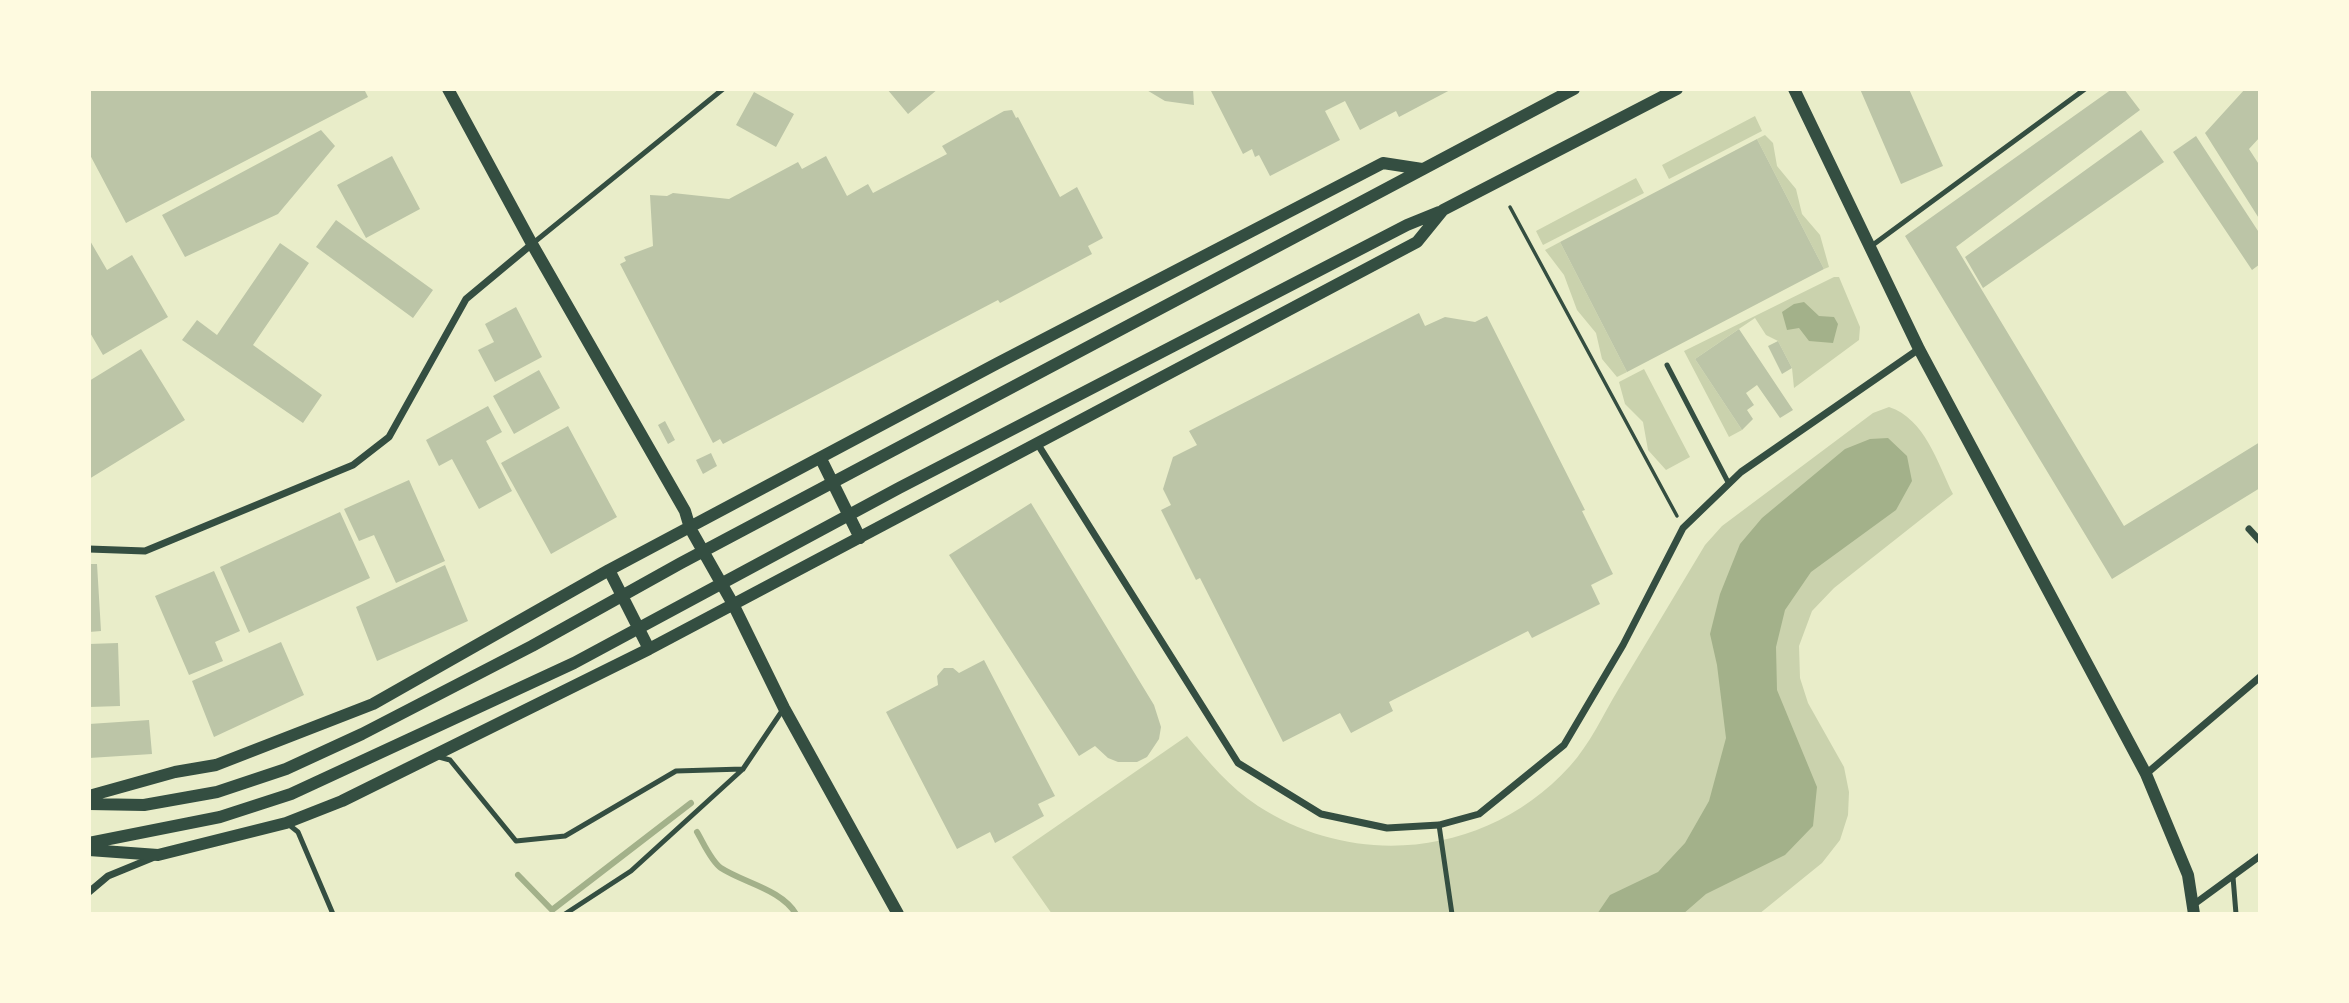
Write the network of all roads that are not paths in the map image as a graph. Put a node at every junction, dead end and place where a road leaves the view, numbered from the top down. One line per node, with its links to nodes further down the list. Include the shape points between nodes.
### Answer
1 (448, 89): 9 (street)
2 (723, 89): 9 (lane)
3 (1574, 89): 7 (street)
4 (1677, 89): 8 (street)
5 (1794, 89): 10 (street)
6 (2085, 89): 10 (lane)
7 (1422, 169): 14 (street, via 1383,163); 30 (street, via 532,646 299,763 217,792 144,804)
8 (1443, 211): 13 (street, via 1417,242); 33 (street, via 1407,225 899,488 574,663 291,794 220,817)
9 (532, 244): 16 (street, via 685,511); 20 (street, via 466,299 389,436 353,466 145,551)
10 (1870, 247): 11 (street)
11 (1919, 349): 15 (street); 28 (street)
12 (1667, 365): 15 (lane)
13 (1037, 442): 18 (street); 32 (street, via 1238,763 1321,814 1387,828)
14 (821, 459): 16 (street); 18 (street)
15 (1729, 484): 32 (street, via 1683,528 1623,645 1564,745 1479,814)
16 (690, 528): 21 (street); 22 (street)
17 (2249, 529): 19 (street)
18 (860, 538): 22 (street)
19 (2260, 541)
20 (89, 549)
21 (609, 570): 23 (street); 29 (street, via 373,704 216,765)
22 (733, 604): 23 (street); 25 (street)
23 (649, 649): 26 (street)
24 (2260, 677): 28 (street)
25 (783, 709): 27 (lane); 42 (street)
26 (436, 756): 27 (lane, via 450,760 516,841 565,836 676,771); 31 (street)
27 (743, 769): 41 (lane, via 631,871)
28 (2146, 774): 39 (street, via 2188,875)
29 (89, 796)
30 (89, 804)
31 (286, 823): 35 (street); 40 (lane, via 298,832)
32 (1439, 825): 43 (lane)
33 (89, 843)
34 (89, 850): 35 (street)
35 (158, 855): 38 (street, via 108,876)
36 (2260, 856): 37 (street)
37 (2233, 877): 39 (street); 44 (lane)
38 (89, 892)
39 (2193, 910)
40 (333, 914)
41 (565, 914)
42 (898, 914)
43 (1452, 914)
44 (2236, 914)

